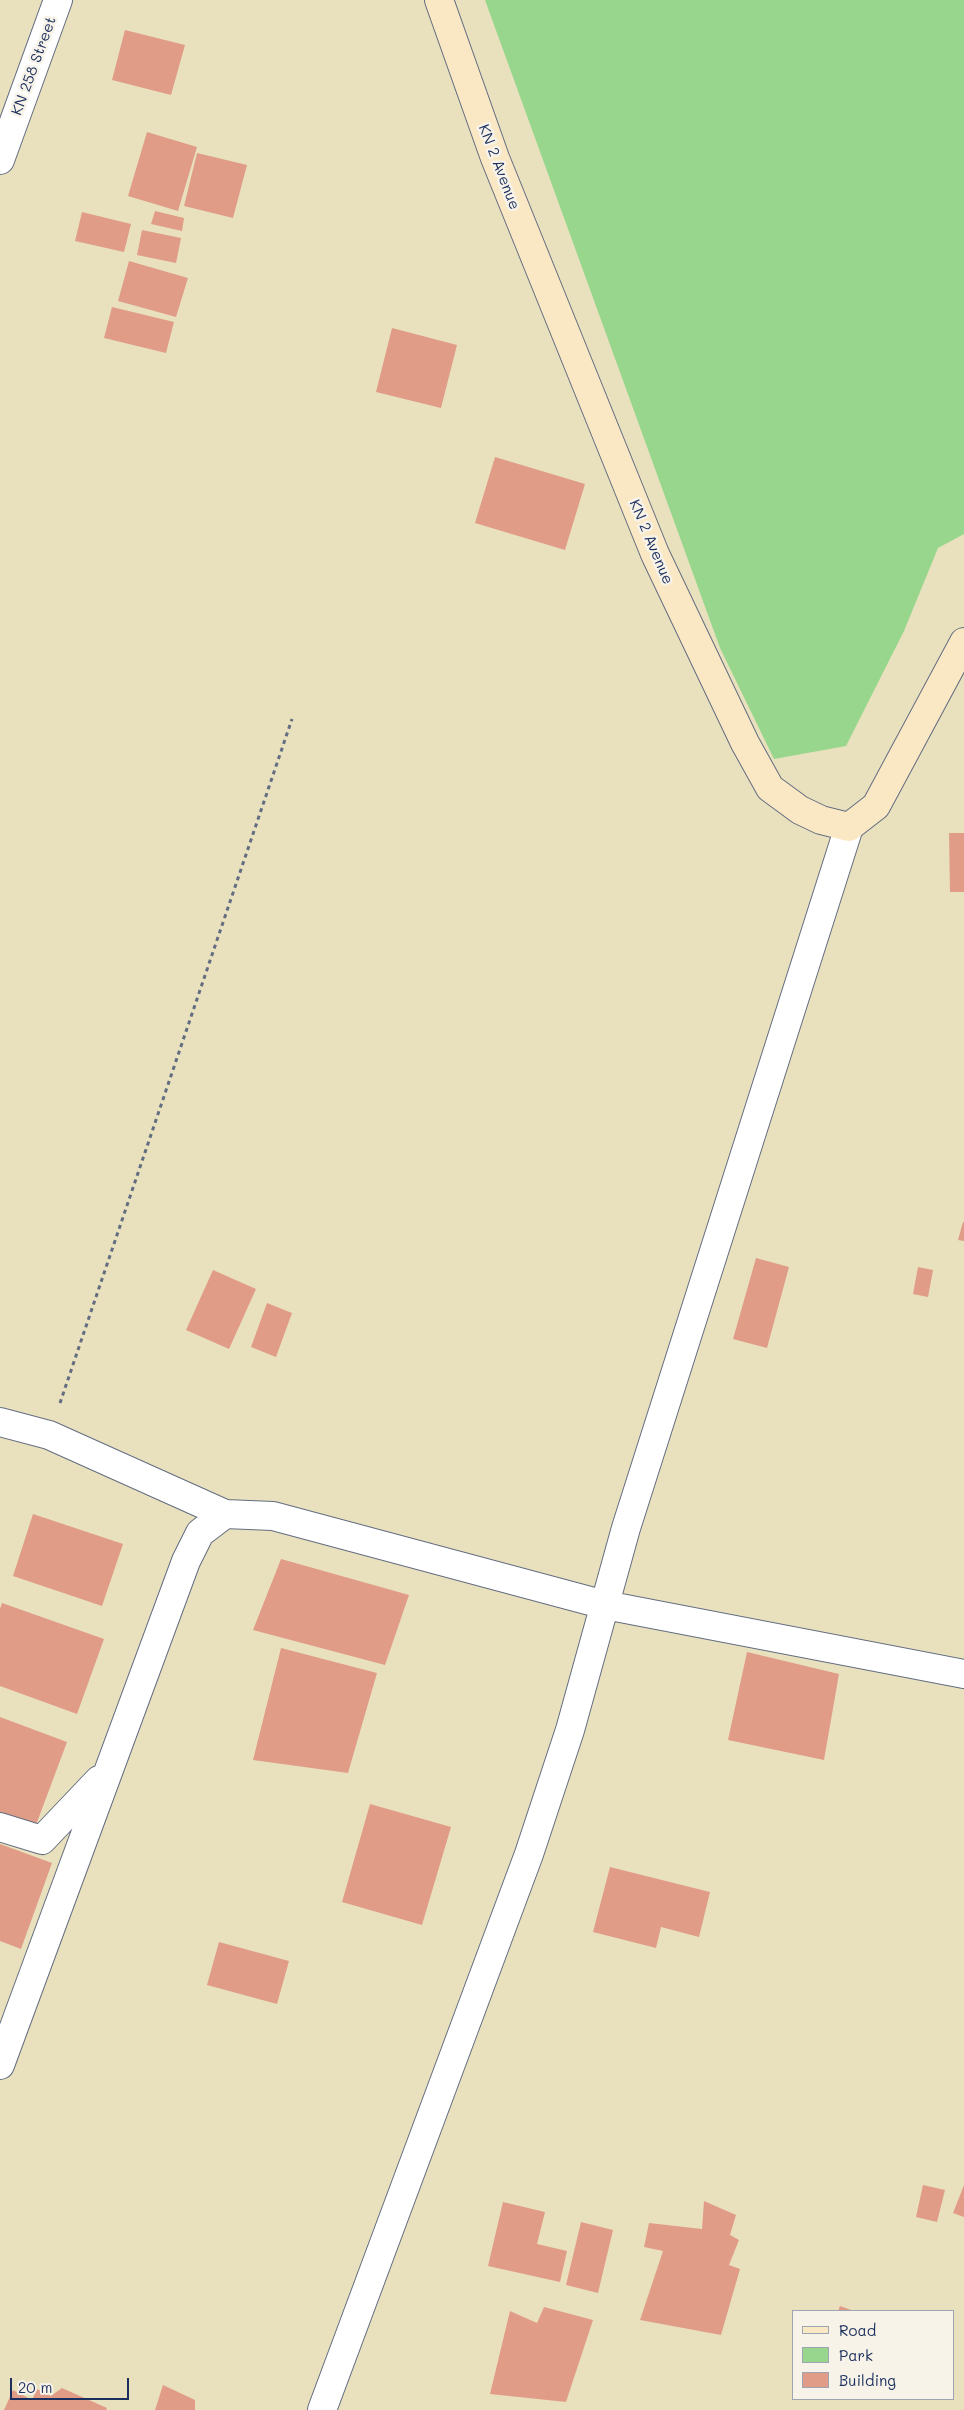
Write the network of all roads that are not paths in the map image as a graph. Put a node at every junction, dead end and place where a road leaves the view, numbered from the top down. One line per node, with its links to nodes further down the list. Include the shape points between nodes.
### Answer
1 (58, 0): 3 (street, KN 258 Street)
2 (439, 0): 5 (main road, KN 2 Avenue, via 495,158 655,554 745,743 770,788 800,810 821,820)
3 (0, 160)
4 (964, 642): 5 (main road, via 876,806)
5 (849, 827): 8 (street, via 626,1528)
6 (0, 1422): 7 (street, via 49,1434)
7 (225, 1514): 8 (street, via 273,1516); 10 (street, via 200,1534 186,1561)
8 (605, 1605): 9 (street); 13 (street, via 570,1730 529,1854)
9 (964, 1674)
10 (107, 1772): 11 (street, via 42,1840); 12 (street)
11 (0, 1827)
12 (0, 2065)
13 (322, 2410)

